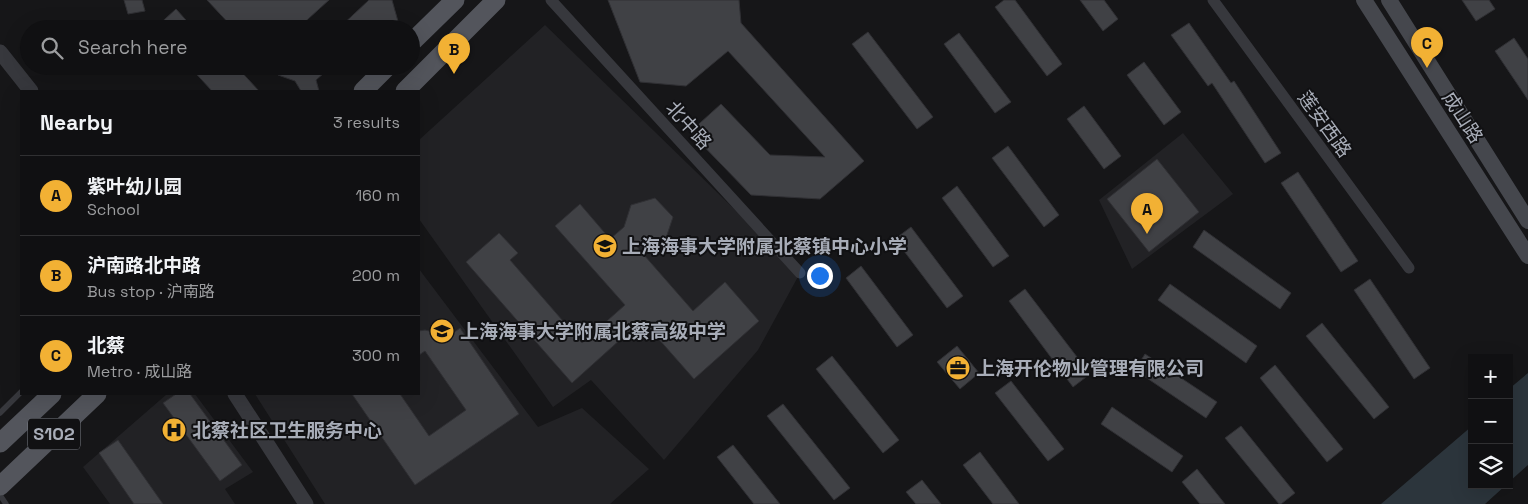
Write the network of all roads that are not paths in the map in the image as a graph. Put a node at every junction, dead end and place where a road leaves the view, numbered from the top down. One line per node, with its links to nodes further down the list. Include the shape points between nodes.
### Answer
1 (455, 0): 7 (main road)
2 (496, 0): 12 (main road)
3 (551, 0): 16 (street, 北中路)
4 (1213, 0): 15 (street, 莲安西路)
5 (1364, 0): 14 (main road, 成山路)
6 (1389, 0): 13 (main road, 成山路)
7 (420, 34)
8 (0, 52): 10 (street)
9 (379, 75): 11 (main road)
10 (31, 90)
11 (364, 90)
12 (406, 90)
13 (1528, 221)
14 (1528, 256)
15 (1409, 268)
16 (800, 274)
17 (20, 393): 21 (lane)
18 (51, 395): 22 (main road, S102)
19 (96, 395): 23 (main road, S102)
20 (235, 395): 26 (street)
21 (0, 413)
22 (0, 443)
23 (6, 481)
24 (0, 495): 25 (lane)
25 (6, 504)
26 (306, 504)

